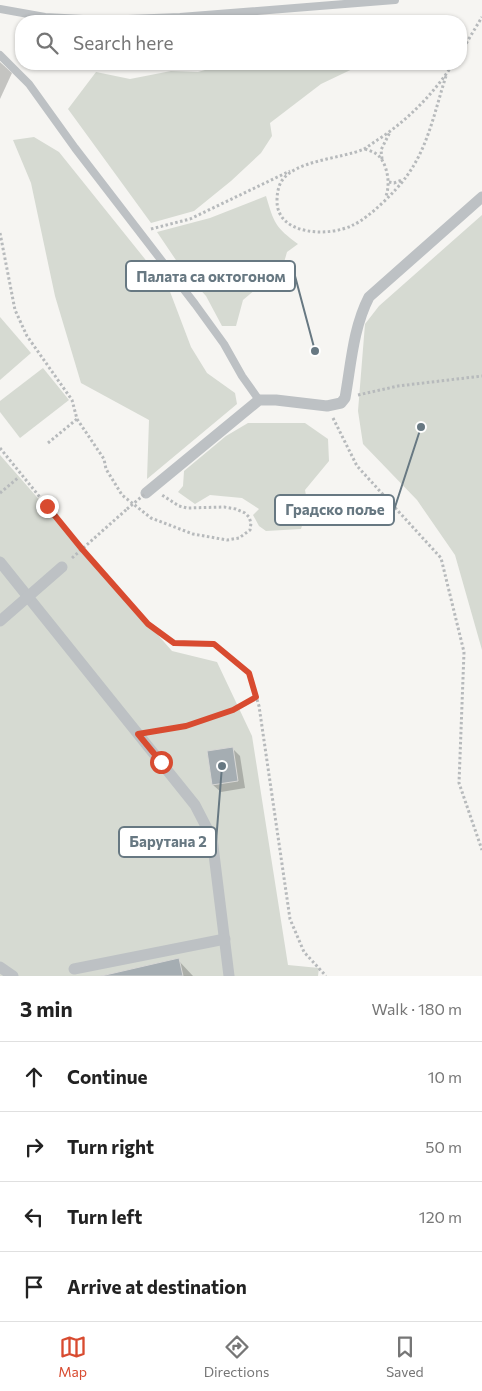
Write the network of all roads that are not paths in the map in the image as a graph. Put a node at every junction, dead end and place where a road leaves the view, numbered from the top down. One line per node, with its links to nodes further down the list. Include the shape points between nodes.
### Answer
1 (395, 0): 4 (lane)
2 (0, 9): 3 (lane)
3 (34, 15)
4 (205, 15)
5 (0, 55): 7 (lane, via 29,84 224,344)
6 (482, 197): 7 (street, via 369,297 358,324 345,398 341,403 327,406)
7 (259, 400): 8 (street)
8 (148, 491)
9 (0, 562): 11 (street)
10 (62, 567): 11 (street)
11 (29, 597): 12 (street); 13 (street, via 195,805 212,838)
12 (0, 621)
13 (225, 939): 15 (street); 17 (street)
14 (0, 967): 16 (street)
15 (74, 968)
16 (13, 976)
17 (229, 976)

